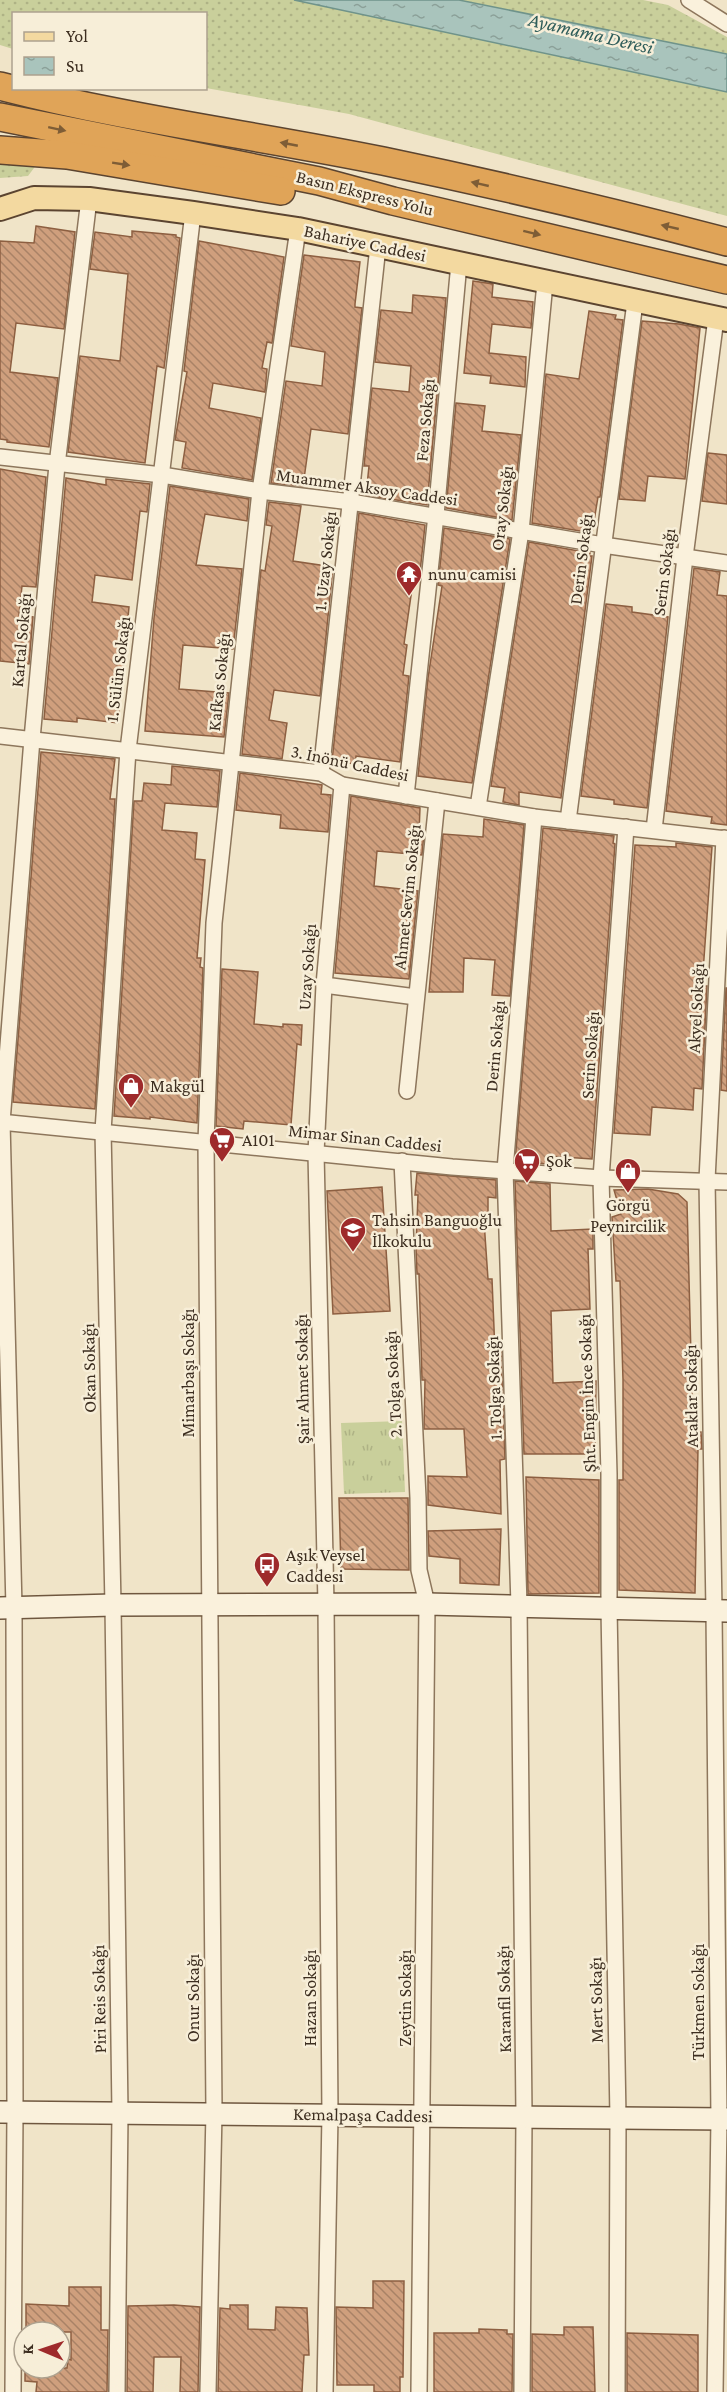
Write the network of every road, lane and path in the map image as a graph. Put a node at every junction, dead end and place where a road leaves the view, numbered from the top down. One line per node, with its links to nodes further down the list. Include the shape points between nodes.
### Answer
1 (689, 0): 2 (street)
2 (727, 24)
3 (17, 90): 6 (highway, Basın Ekspress Yolu, via 125,115)
4 (92, 90): 6 (highway, via 135,101)
5 (0, 117): 11 (highway, Basın Ekspress Yolu, one-way to 11, via 294,176)
6 (192, 125): 15 (highway, Basın Ekspress Yolu, one-way to 6, via 383,161)
7 (0, 150): 11 (highway, one-way to 11, via 67,155 343,201)
8 (0, 195): 9 (main road)
9 (34, 198): 10 (main road, Bahariye Caddesi); 12 (main road, Bahariye Caddesi)
10 (89, 199): 13 (main road, Bahariye Caddesi); 23 (street, Kartal Sokağı)
11 (393, 201): 18 (highway, Basın Ekspress Yolu, one-way to 18)
12 (0, 209)
13 (194, 213): 14 (main road, Bahariye Caddesi); 24 (street, 1. Sülün Sokağı)
14 (298, 229): 16 (main road, Bahariye Caddesi); 25 (street, Kafkas Sokağı)
15 (727, 242)
16 (378, 246): 17 (main road, Bahariye Caddesi); 26 (street, 1. Uzay Sokağı)
17 (459, 263): 19 (main road, Bahariye Caddesi); 27 (street, Feza Sokağı)
18 (727, 280)
19 (545, 283): 20 (main road, Bahariye Caddesi); 28 (street, Oray Sokağı)
20 (635, 302): 21 (main road, Bahariye Caddesi); 29 (street, Derin Sokağı)
21 (721, 319): 30 (street, Serin Sokağı)
22 (0, 457): 23 (street, Muammer Aksoy Caddesi)
23 (57, 465): 24 (street, Muammer Aksoy Caddesi); 33 (street, Kartal Sokağı)
24 (162, 475): 25 (street, Muammer Aksoy Caddesi); 34 (street, 1. Sülün Sokağı)
25 (260, 491): 26 (street, Muammer Aksoy Caddesi); 35 (street, Kafkas Sokağı)
26 (351, 502): 27 (street, Muammer Aksoy Caddesi); 36 (street, 1. Uzay Sokağı)
27 (436, 515): 28 (street, Muammer Aksoy Caddesi); 38 (street, Feza Sokağı)
28 (521, 531): 29 (street, Muammer Aksoy Caddesi); 40 (street, Oray Sokağı)
29 (603, 545): 30 (street, Muammer Aksoy Caddesi); 42 (street, Derin Sokağı)
30 (685, 557): 31 (street, Muammer Aksoy Caddesi); 44 (street, Serin Sokağı)
31 (727, 563)
32 (0, 736): 33 (street, 3. İnönü Caddesi)
33 (32, 739): 34 (street, 3. İnönü Caddesi); 49 (street, Kartal Sokağı)
34 (128, 750): 35 (street, 3. İnönü Caddesi); 50 (street, 1. Sülün Sokağı)
35 (230, 762): 36 (street, 3. İnönü Caddesi); 51 (street, Kafkas Sokağı, via 214,923)
36 (321, 773): 37 (street, 3. İnönü Caddesi)
37 (342, 785): 38 (street, 3. İnönü Caddesi); 46 (street, Uzay Sokağı)
38 (406, 796): 39 (street, 3. İnönü Caddesi)
39 (437, 801): 40 (street, 3. İnönü Caddesi); 47 (street, Ahmet Sevim Sokağı)
40 (478, 807): 41 (street, 3. İnönü Caddesi)
41 (534, 817): 42 (street, 3. İnönü Caddesi); 54 (street, Derin Sokağı)
42 (568, 821): 43 (street, 3. İnönü Caddesi)
43 (626, 827): 44 (street, 3. İnönü Caddesi); 55 (street, Serin Sokağı)
44 (654, 830): 45 (street, 3. İnönü Caddesi)
45 (726, 839): 56 (street, Akyel Sokağı)
46 (324, 985): 47 (street, Ahmet Sevim Sokağı); 52 (street, Uzay Sokağı)
47 (416, 998): 48 (street, Ahmet Sevim Sokağı)
48 (408, 1091)
49 (1, 1122): 50 (street, Mimar Sinan Caddesi); 63 (street, Kartal Sokağı)
50 (103, 1131): 51 (street, Mimar Sinan Caddesi); 61 (street, Okan Sokağı)
51 (206, 1142): 52 (street, Mimar Sinan Caddesi); 58 (street, Mimarbaşı Sokağı)
52 (316, 1152): 53 (street, Mimar Sinan Caddesi); 59 (street, Şair Ahmet Sokağı)
53 (402, 1161): 54 (street, Mimar Sinan Caddesi); 60 (street, 2. Tolga Sokağı, via 418,1570)
54 (505, 1170): 55 (street, Mimar Sinan Caddesi); 62 (street, 1. Tolga Sokağı)
55 (601, 1178): 56 (street, Mimar Sinan Caddesi); 64 (street, Şht. Engin İnce Sokağı)
56 (706, 1180): 57 (street, Mimar Sinan Caddesi); 65 (street, Ataklar Sokağı)
57 (727, 1182)
58 (210, 1604): 59 (main road); 61 (main road); 67 (street, Onur Sokağı)
59 (326, 1604): 60 (main road); 69 (street, Hazan Sokağı)
60 (427, 1604): 62 (main road); 70 (street, Zeytin Sokağı)
61 (113, 1605): 63 (main road); 68 (street, Piri Reis Sokağı)
62 (519, 1605): 64 (main road); 71 (street, Karanfil Sokağı)
63 (7, 1608): 66 (street, Kartal Sokağı)
64 (609, 1608): 65 (main road); 72 (street, Mert Sokağı)
65 (721, 1611): 73 (street, Türkmen Sokağı)
66 (8, 2112): 68 (main road, Kemalpaşa Caddesi); 74 (street, Kartal Sokağı)
67 (214, 2112): 68 (main road, Kemalpaşa Caddesi); 69 (main road, Kemalpaşa Caddesi); 76 (street, Onur Sokağı)
68 (120, 2113): 75 (street, Piri Reis Sokağı)
69 (330, 2115): 70 (main road, Kemalpaşa Caddesi); 77 (street, Hazan Sokağı)
70 (423, 2116): 71 (main road, Kemalpaşa Caddesi); 78 (street, Zeytin Sokağı)
71 (524, 2117): 72 (main road, Kemalpaşa Caddesi); 79 (street, Karanfil Sokağı)
72 (618, 2118): 73 (main road, Kemalpaşa Caddesi); 80 (street, Mert Sokağı)
73 (723, 2119): 81 (street, Türkmen Sokağı)
74 (13, 2392)
75 (117, 2392)
76 (208, 2392)
77 (326, 2392)
78 (419, 2392)
79 (522, 2392)
80 (617, 2392)
81 (715, 2392)

